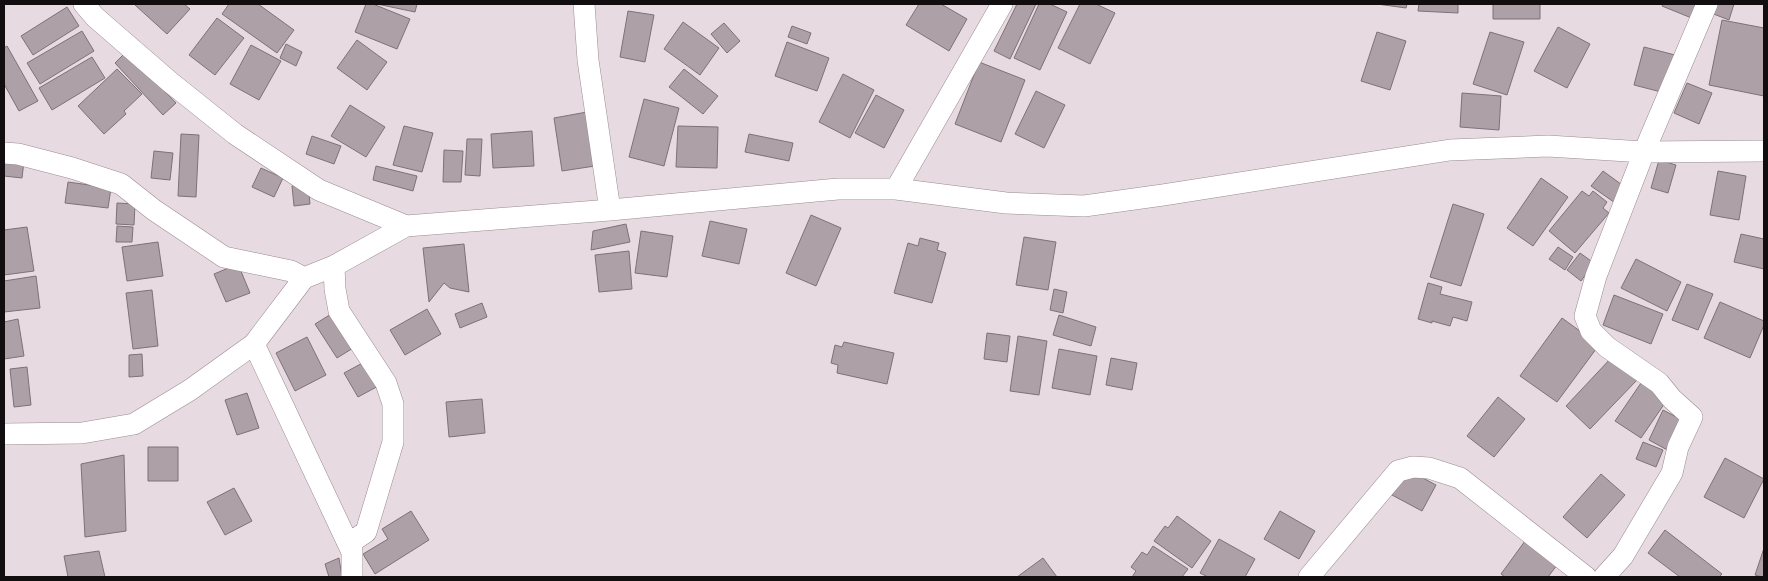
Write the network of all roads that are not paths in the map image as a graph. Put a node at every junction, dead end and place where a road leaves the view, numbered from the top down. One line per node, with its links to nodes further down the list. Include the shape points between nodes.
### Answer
1 (584, 4): 9 (street, via 588,60)
2 (1002, 4): 8 (street)
3 (1707, 4): 6 (street)
4 (94, 8): 10 (street, via 170,82 250,144 319,190)
5 (1764, 150): 6 (street)
6 (1644, 152): 8 (street, via 1548,146 1450,150 1084,206 1006,203); 19 (street, via 1596,276 1585,316 1591,331 1607,347 1659,383 1692,417 1678,447 1672,473 1624,556)
7 (4, 154): 12 (street, via 18,154 121,184 224,257 291,271)
8 (896, 189): 9 (street, via 838,189)
9 (610, 210): 10 (street)
10 (406, 226): 11 (street)
11 (334, 266): 12 (street); 15 (street, via 339,311 386,382 393,404 393,442 366,532 351,542)
12 (304, 278): 13 (street)
13 (254, 344): 14 (street, via 190,390 134,424 82,433); 15 (street)
14 (4, 434)
15 (352, 552): 16 (street)
16 (352, 577)
17 (1309, 577): 18 (street, via 1398,470 1413,467 1429,468 1460,478)
18 (1586, 577)
19 (1604, 577)

